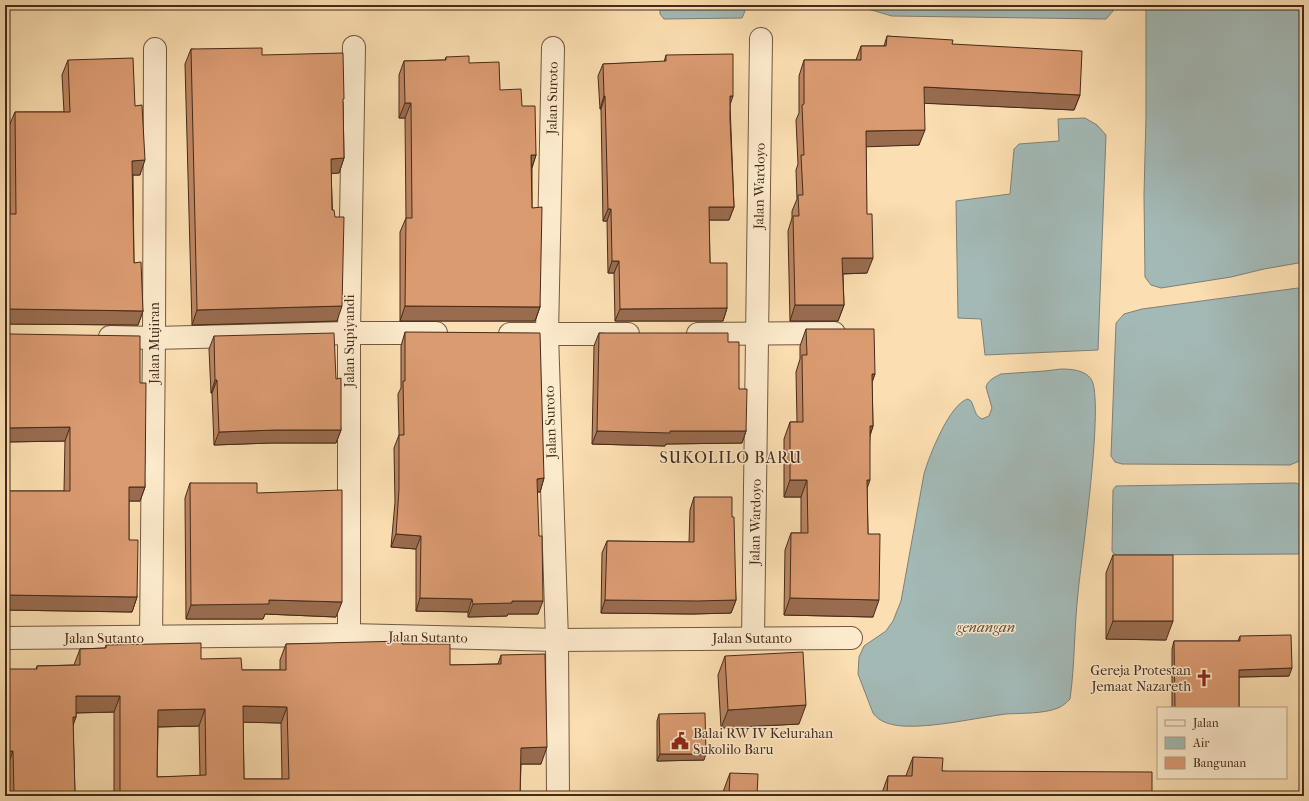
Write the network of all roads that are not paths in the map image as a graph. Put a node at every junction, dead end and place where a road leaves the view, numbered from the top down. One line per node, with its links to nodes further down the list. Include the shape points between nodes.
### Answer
1 (761, 39): 7 (street, Jalan Wardoyo)
2 (354, 47): 5 (street, Jalan Supiyandi)
3 (553, 48): 10 (street, Jalan Suroto)
4 (155, 49): 14 (street, Jalan Mujiran)
5 (349, 333): 6 (street); 14 (street); 15 (street, Jalan Supiyandi)
6 (452, 333)
7 (757, 333): 8 (street); 12 (street); 18 (street, Jalan Wardoyo)
8 (852, 333)
9 (492, 334): 10 (street)
10 (547, 334): 11 (street); 20 (street, Jalan Suroto)
11 (648, 334)
12 (679, 334)
13 (92, 337): 14 (street)
14 (154, 338): 17 (street, Jalan Mujiran)
15 (349, 635): 17 (street, Jalan Sutanto); 20 (street, Jalan Sutanto)
16 (5, 638): 17 (street, Jalan Sutanto)
17 (151, 638)
18 (753, 638): 19 (street, Jalan Sutanto); 20 (street, Jalan Sutanto)
19 (851, 638)
20 (558, 640): 21 (street, Jalan Suroto)
21 (558, 796)

